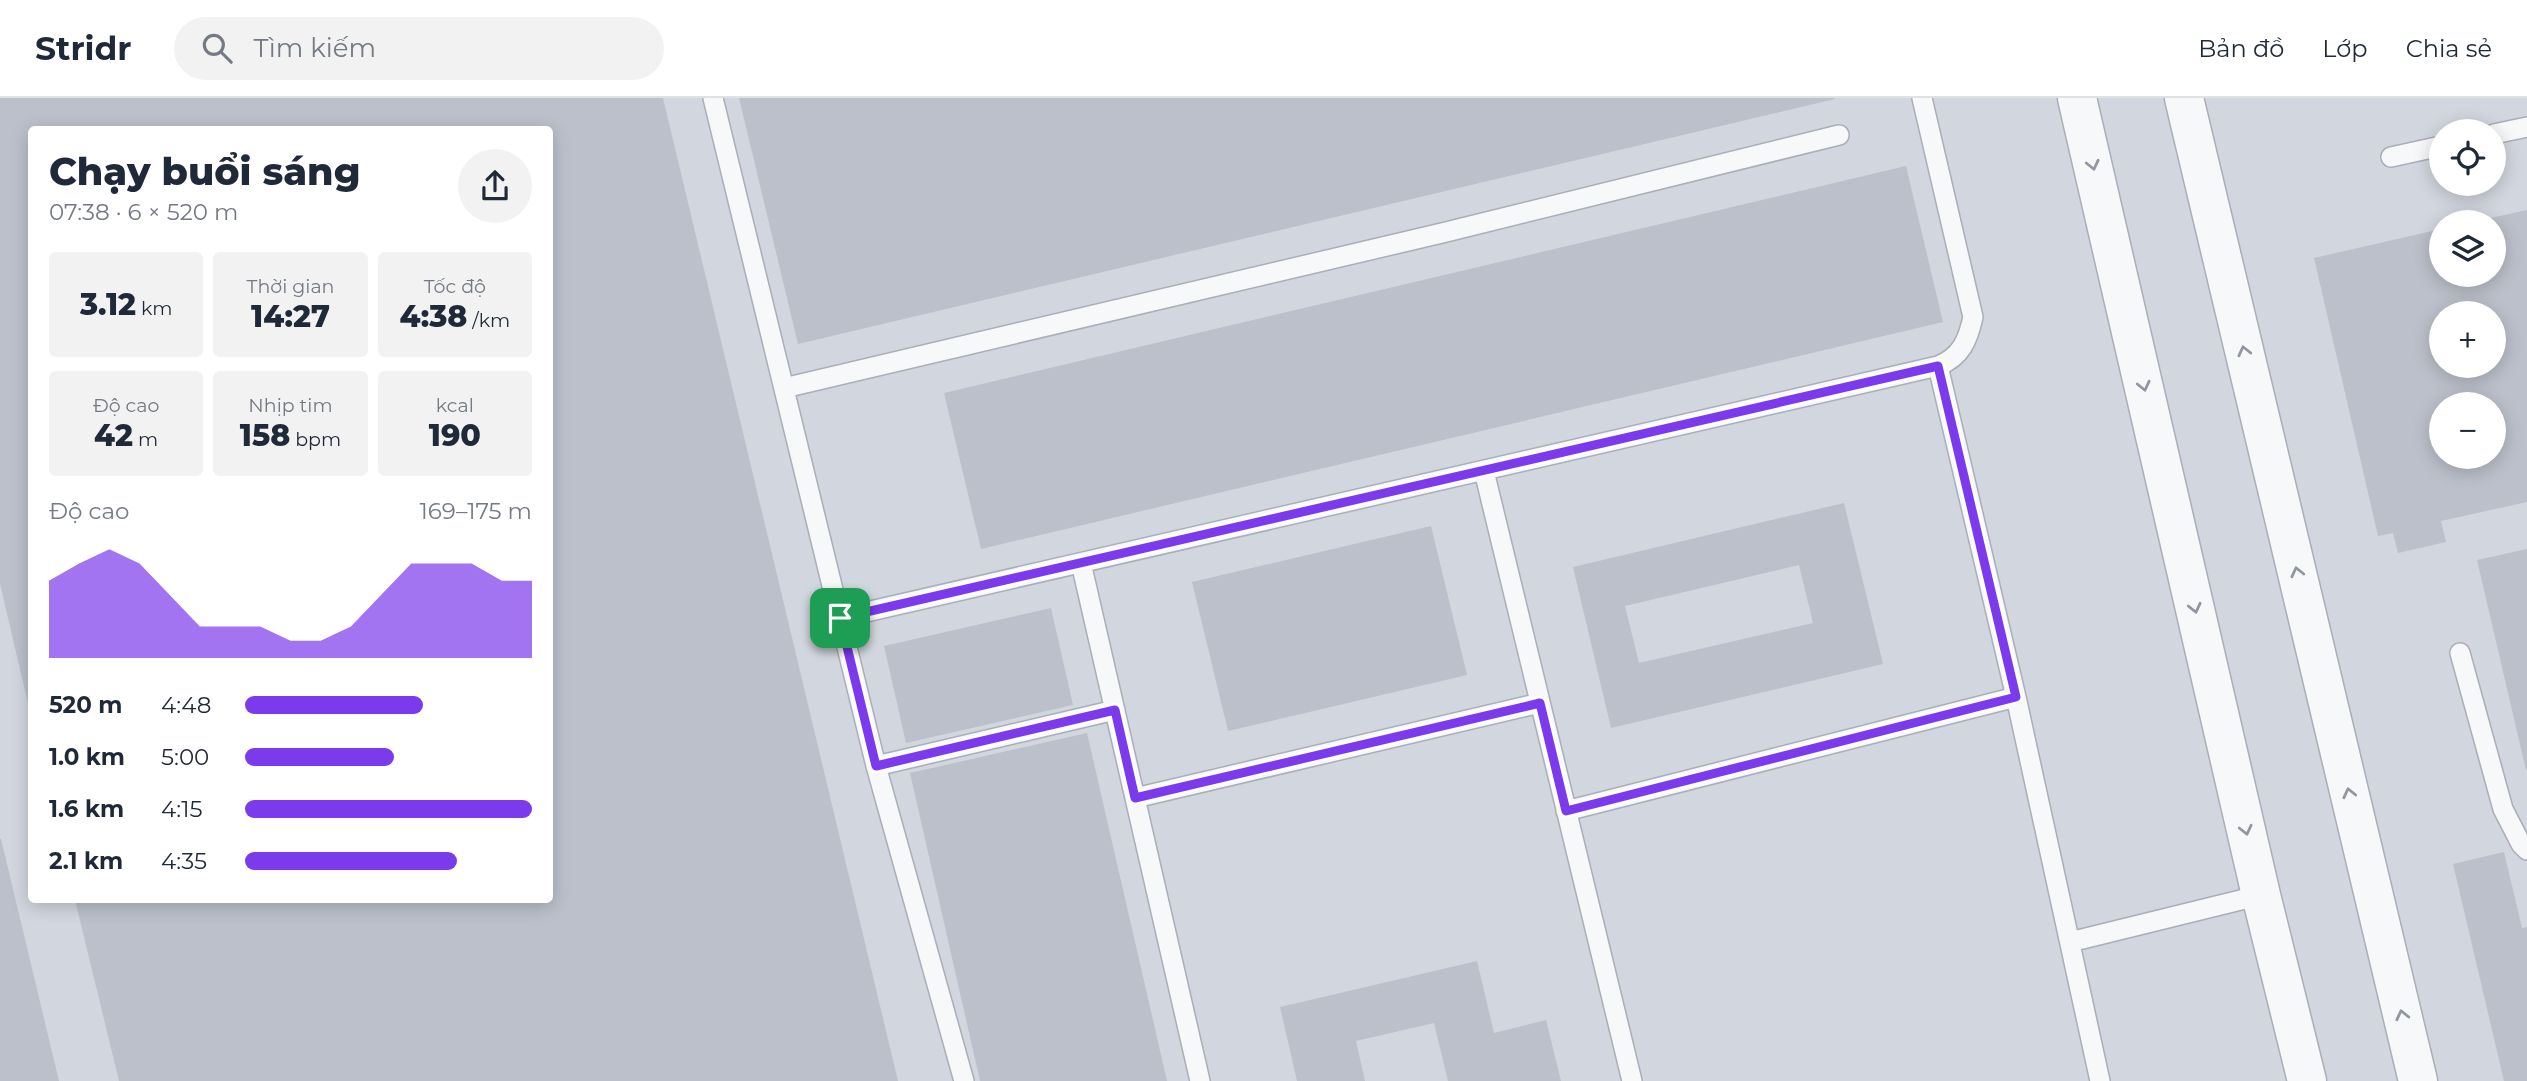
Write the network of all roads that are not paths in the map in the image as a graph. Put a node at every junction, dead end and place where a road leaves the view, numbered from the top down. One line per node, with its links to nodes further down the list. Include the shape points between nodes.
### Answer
1 (713, 98): 11 (lane)
2 (1922, 98): 10 (lane, via 1973,317 1963,348 1951,361)
3 (2077, 98): 23 (street, one-way to 23)
4 (2184, 98): 30 (street, one-way to 4)
5 (2527, 127): 6 (lane)
6 (2506, 131)
7 (1839, 135): 11 (lane)
8 (2429, 149): 9 (lane)
9 (2391, 157)
10 (1938, 366): 12 (lane); 16 (lane)
11 (784, 388): 14 (lane)
12 (1484, 471): 13 (lane); 17 (lane)
13 (1081, 563): 14 (lane); 18 (lane)
14 (840, 618): 19 (lane)
15 (2460, 653): 22 (lane, via 2503,809)
16 (2016, 697): 21 (lane); 24 (lane)
17 (1540, 703): 20 (lane); 21 (lane)
18 (1115, 710): 19 (lane); 20 (lane)
19 (876, 766): 25 (lane)
20 (1135, 798): 26 (lane)
21 (1566, 811): 27 (lane)
22 (2527, 850)
23 (2261, 895): 24 (lane); 29 (street)
24 (2070, 942): 28 (lane)
25 (964, 1081)
26 (1200, 1081)
27 (1632, 1081)
28 (2100, 1081)
29 (2307, 1081)
30 (2418, 1081)

